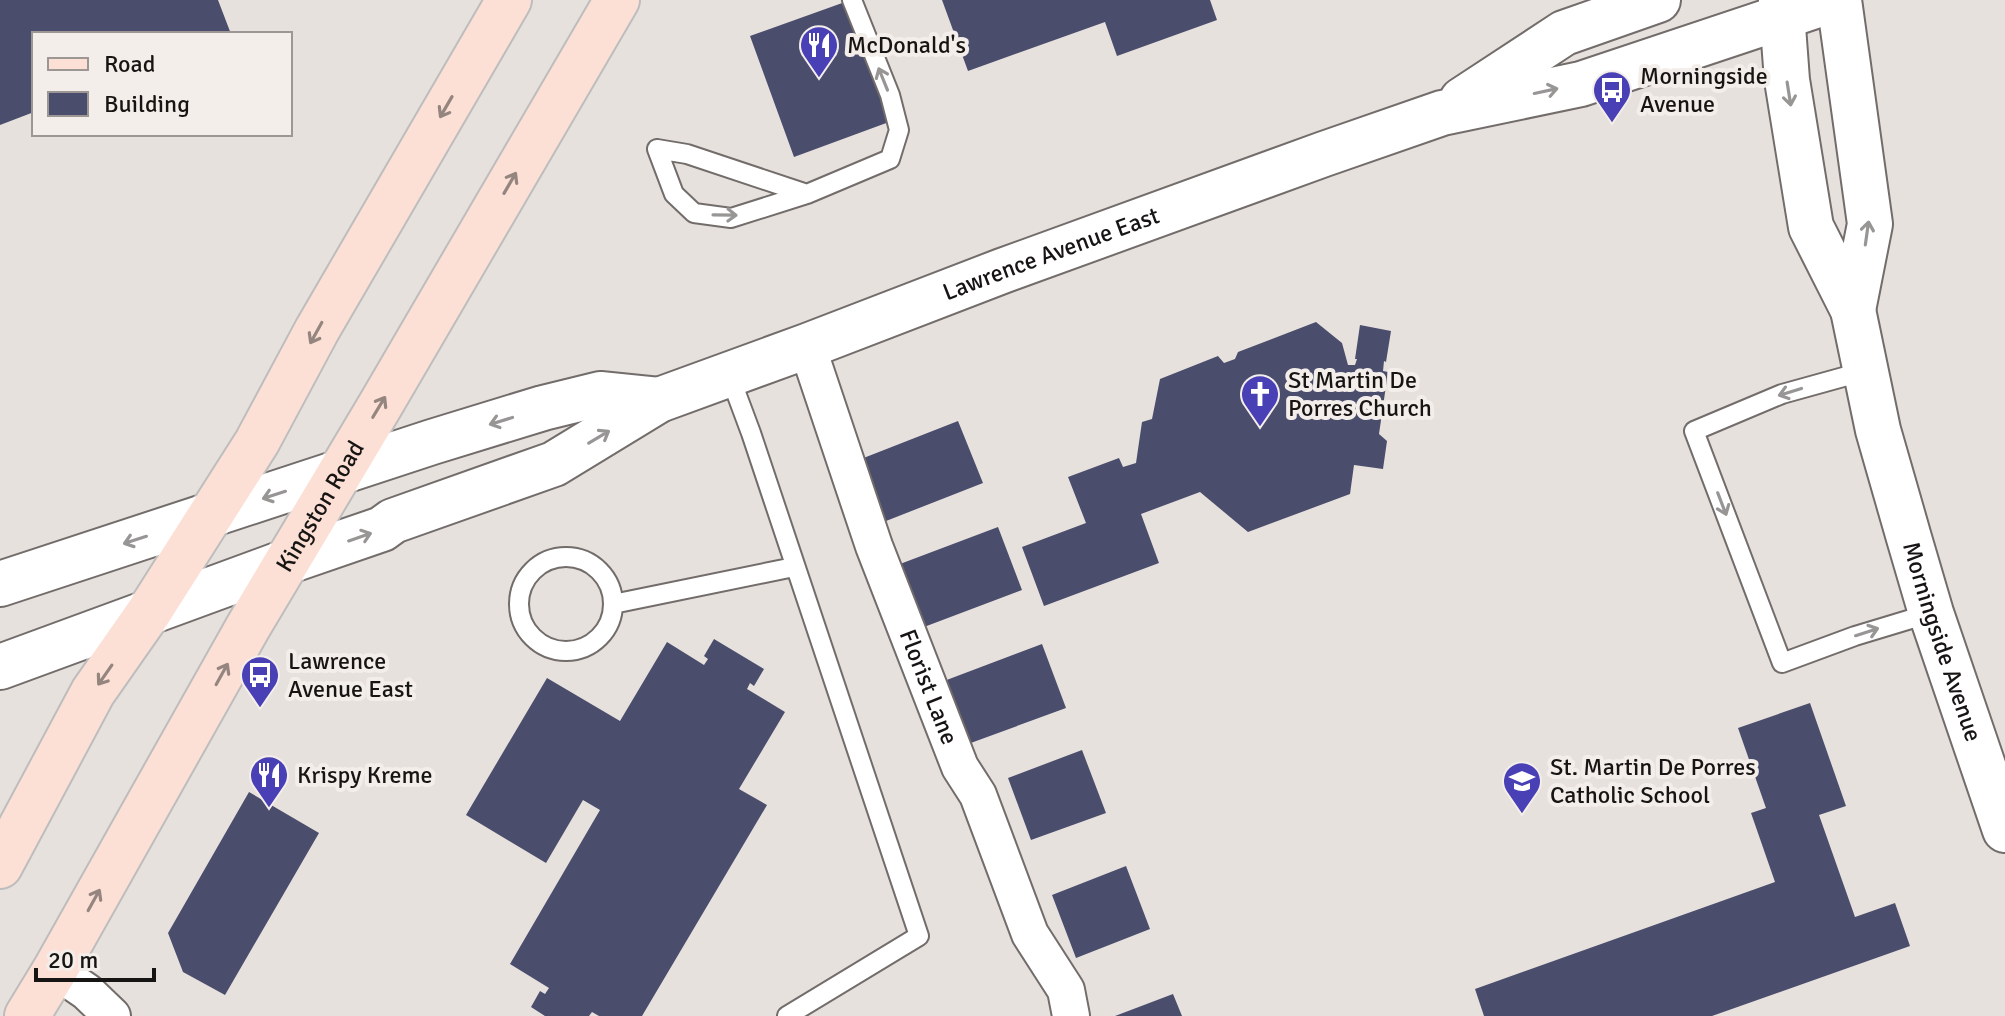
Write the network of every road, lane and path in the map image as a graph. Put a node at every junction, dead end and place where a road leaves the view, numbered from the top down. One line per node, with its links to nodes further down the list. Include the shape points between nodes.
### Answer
1 (509, 0): 15 (main road, one-way to 15, via 257,442)
2 (617, 0): 14 (main road, Kingston Road, one-way to 2)
3 (852, 0): 8 (lane, one-way to 3, via 890,159 899,130)
4 (1658, 0): 7 (main road, Lawrence Avenue East, via 1564,33)
5 (1836, 0): 6 (main road, Lawrence Avenue East); 9 (main road, Morningside Avenue, one-way to 5, via 1870,224)
6 (1782, 8): 7 (main road, Lawrence Avenue East, one-way to 6, via 1581,84); 9 (main road, Morningside Avenue, one-way to 9, via 1787,80 1811,227)
7 (1442, 113): 10 (main road, Lawrence Avenue East)
8 (807, 194): 8 (lane, one-way to 8, via 687,154 657,149 674,194 694,213 731,218)
9 (1853, 310): 11 (main road, Morningside Avenue)
10 (807, 346): 12 (main road, Lawrence Avenue East); 29 (street, Florist Lane, via 874,546 960,767 978,795 1030,934 1066,990)
11 (1865, 371): 21 (main road, Morningside Avenue); 21 (lane, one-way to 21, via 1782,394 1694,431 1782,663)
12 (729, 374): 13 (main road, Lawrence Avenue East); 17 (lane)
13 (659, 400): 14 (main road, Lawrence Avenue East, one-way to 14, via 600,394); 16 (main road, Lawrence Avenue East, one-way to 13, via 554,464)
14 (339, 474): 15 (main road, Lawrence Avenue East, one-way to 15); 16 (main road, Kingston Road)
15 (209, 516): 18 (main road, Lawrence Avenue East, one-way to 18); 20 (main road)
16 (286, 562): 20 (main road, Lawrence Avenue East); 25 (main road, Kingston Road, one-way to 16)
17 (794, 567): 19 (lane); 28 (lane, via 919,936)
18 (0, 584)
19 (613, 604): 19 (lane, via 604,575 579,558 564,557 536,567 520,592 518,607 531,637 560,651 591,644 611,619)
20 (149, 612): 22 (main road, Lawrence Avenue East); 24 (main road, one-way to 24, via 93,692)
21 (1931, 613): 23 (main road, Morningside Avenue)
22 (0, 667)
23 (2003, 817)
24 (0, 866)
25 (55, 970): 26 (main road, Kingston Road); 27 (street)
26 (27, 1016)
27 (112, 1016)
28 (787, 1016)
29 (1071, 1016)

